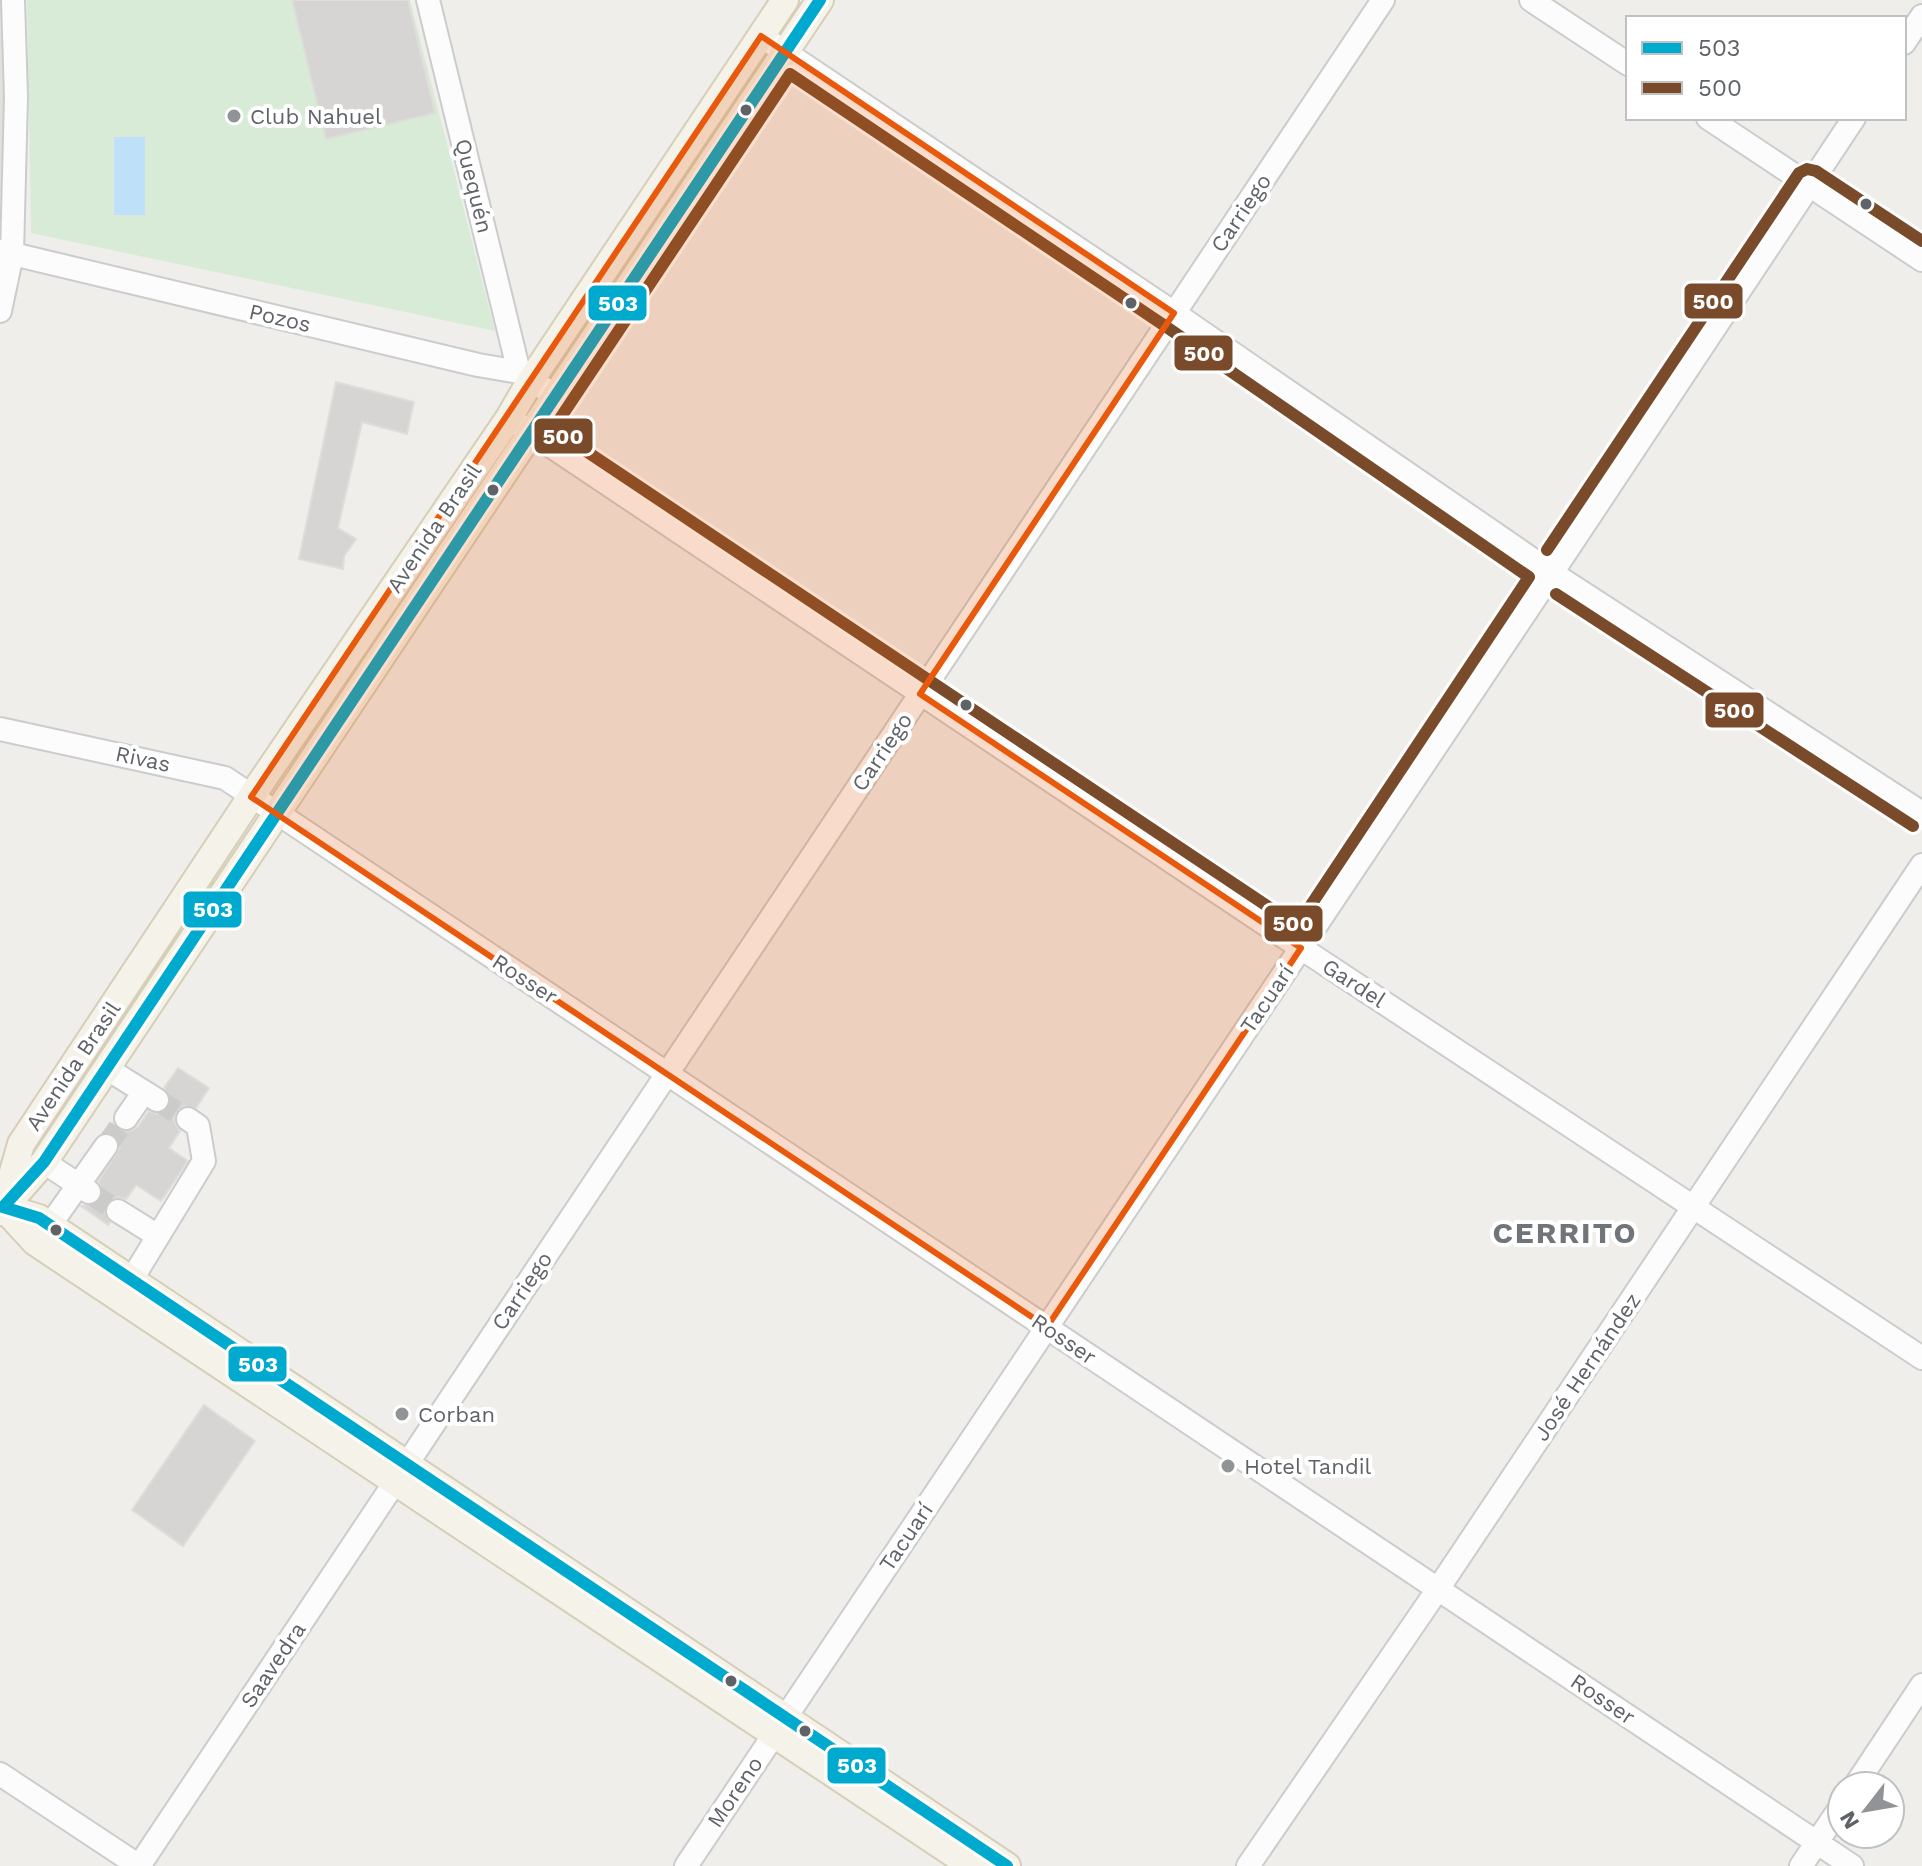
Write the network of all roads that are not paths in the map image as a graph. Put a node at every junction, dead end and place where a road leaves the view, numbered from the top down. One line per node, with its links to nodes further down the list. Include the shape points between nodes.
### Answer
1 (13, 0): 15 (street, via 16,97)
2 (428, 0): 19 (street, Quequén)
3 (785, 0): 8 (main road, Avenida Brasil)
4 (820, 0): 10 (main road, Avenida Brasil)
5 (1383, 0): 18 (street, Carriego)
6 (1531, 0): 11 (street)
7 (1922, 16): 9 (street)
8 (761, 36): 10 (street); 19 (main road, Avenida Brasil)
9 (1906, 40)
10 (786, 52): 18 (street); 20 (main road, Avenida Brasil)
11 (1626, 63)
12 (1711, 120): 14 (street)
13 (1853, 120): 14 (street, Tacuarí)
14 (1809, 185): 16 (street); 23 (street, Tacuarí)
15 (6, 252): 17 (street); 19 (street, Pozos)
16 (1922, 260)
17 (0, 311)
18 (1174, 313): 23 (street); 24 (street, Carriego)
19 (525, 376): 20 (street, Pozos); 21 (main road, Avenida Brasil)
20 (554, 395): 22 (main road, Avenida Brasil)
21 (509, 418): 22 (street, Gardel); 26 (main road, Avenida Brasil)
22 (531, 433): 24 (street, Gardel); 27 (main road, Avenida Brasil)
23 (1552, 573): 28 (street); 30 (street, Tacuarí)
24 (920, 694): 30 (street, Gardel); 32 (street, Carriego)
25 (0, 729): 26 (street, Rivas, via 217,775)
26 (251, 797): 27 (street, Rivas); 39 (main road, Avenida Brasil, via 21,1144)
27 (275, 813): 31 (main road, Avenida Brasil); 32 (street, Rosser)
28 (1922, 813)
29 (1922, 865): 38 (street, José Hernández)
30 (1301, 948): 38 (street, Gardel); 44 (street, Tacuarí)
31 (106, 1068): 33 (street, via 150,1096); 36 (main road, Avenida Brasil)
32 (668, 1073): 44 (street, Rosser); 46 (street, Carriego)
33 (126, 1118)
34 (188, 1119): 42 (street, via 198,1126 204,1161)
35 (106, 1146): 37 (street)
36 (44, 1162): 37 (street); 39 (main road, Avenida Brasil)
37 (85, 1189): 41 (street)
38 (1694, 1206): 45 (street, Gardel); 47 (street, José Hernández)
39 (1, 1208): 41 (main road); 46 (main road, via 35,1242)
40 (118, 1211): 42 (street)
41 (50, 1225): 43 (main road)
42 (158, 1236): 43 (street)
43 (132, 1279): 46 (main road)
44 (1047, 1327): 47 (street, Rosser); 49 (street, Tacuarí)
45 (1922, 1358)
46 (401, 1473): 49 (main road); 54 (street, Saavedra)
47 (1438, 1589): 53 (street, Rosser); 58 (street, José Hernández)
48 (1922, 1685): 50 (street)
49 (779, 1726): 55 (street, Moreno); 56 (main road); 57 (main road)
50 (1866, 1770)
51 (0, 1774): 54 (street)
52 (1826, 1829): 53 (street)
53 (1817, 1843): 59 (street); 60 (street, Rosser)
54 (139, 1866)
55 (686, 1866)
56 (972, 1866)
57 (1007, 1866)
58 (1248, 1866)
59 (1801, 1866)
60 (1852, 1866)

